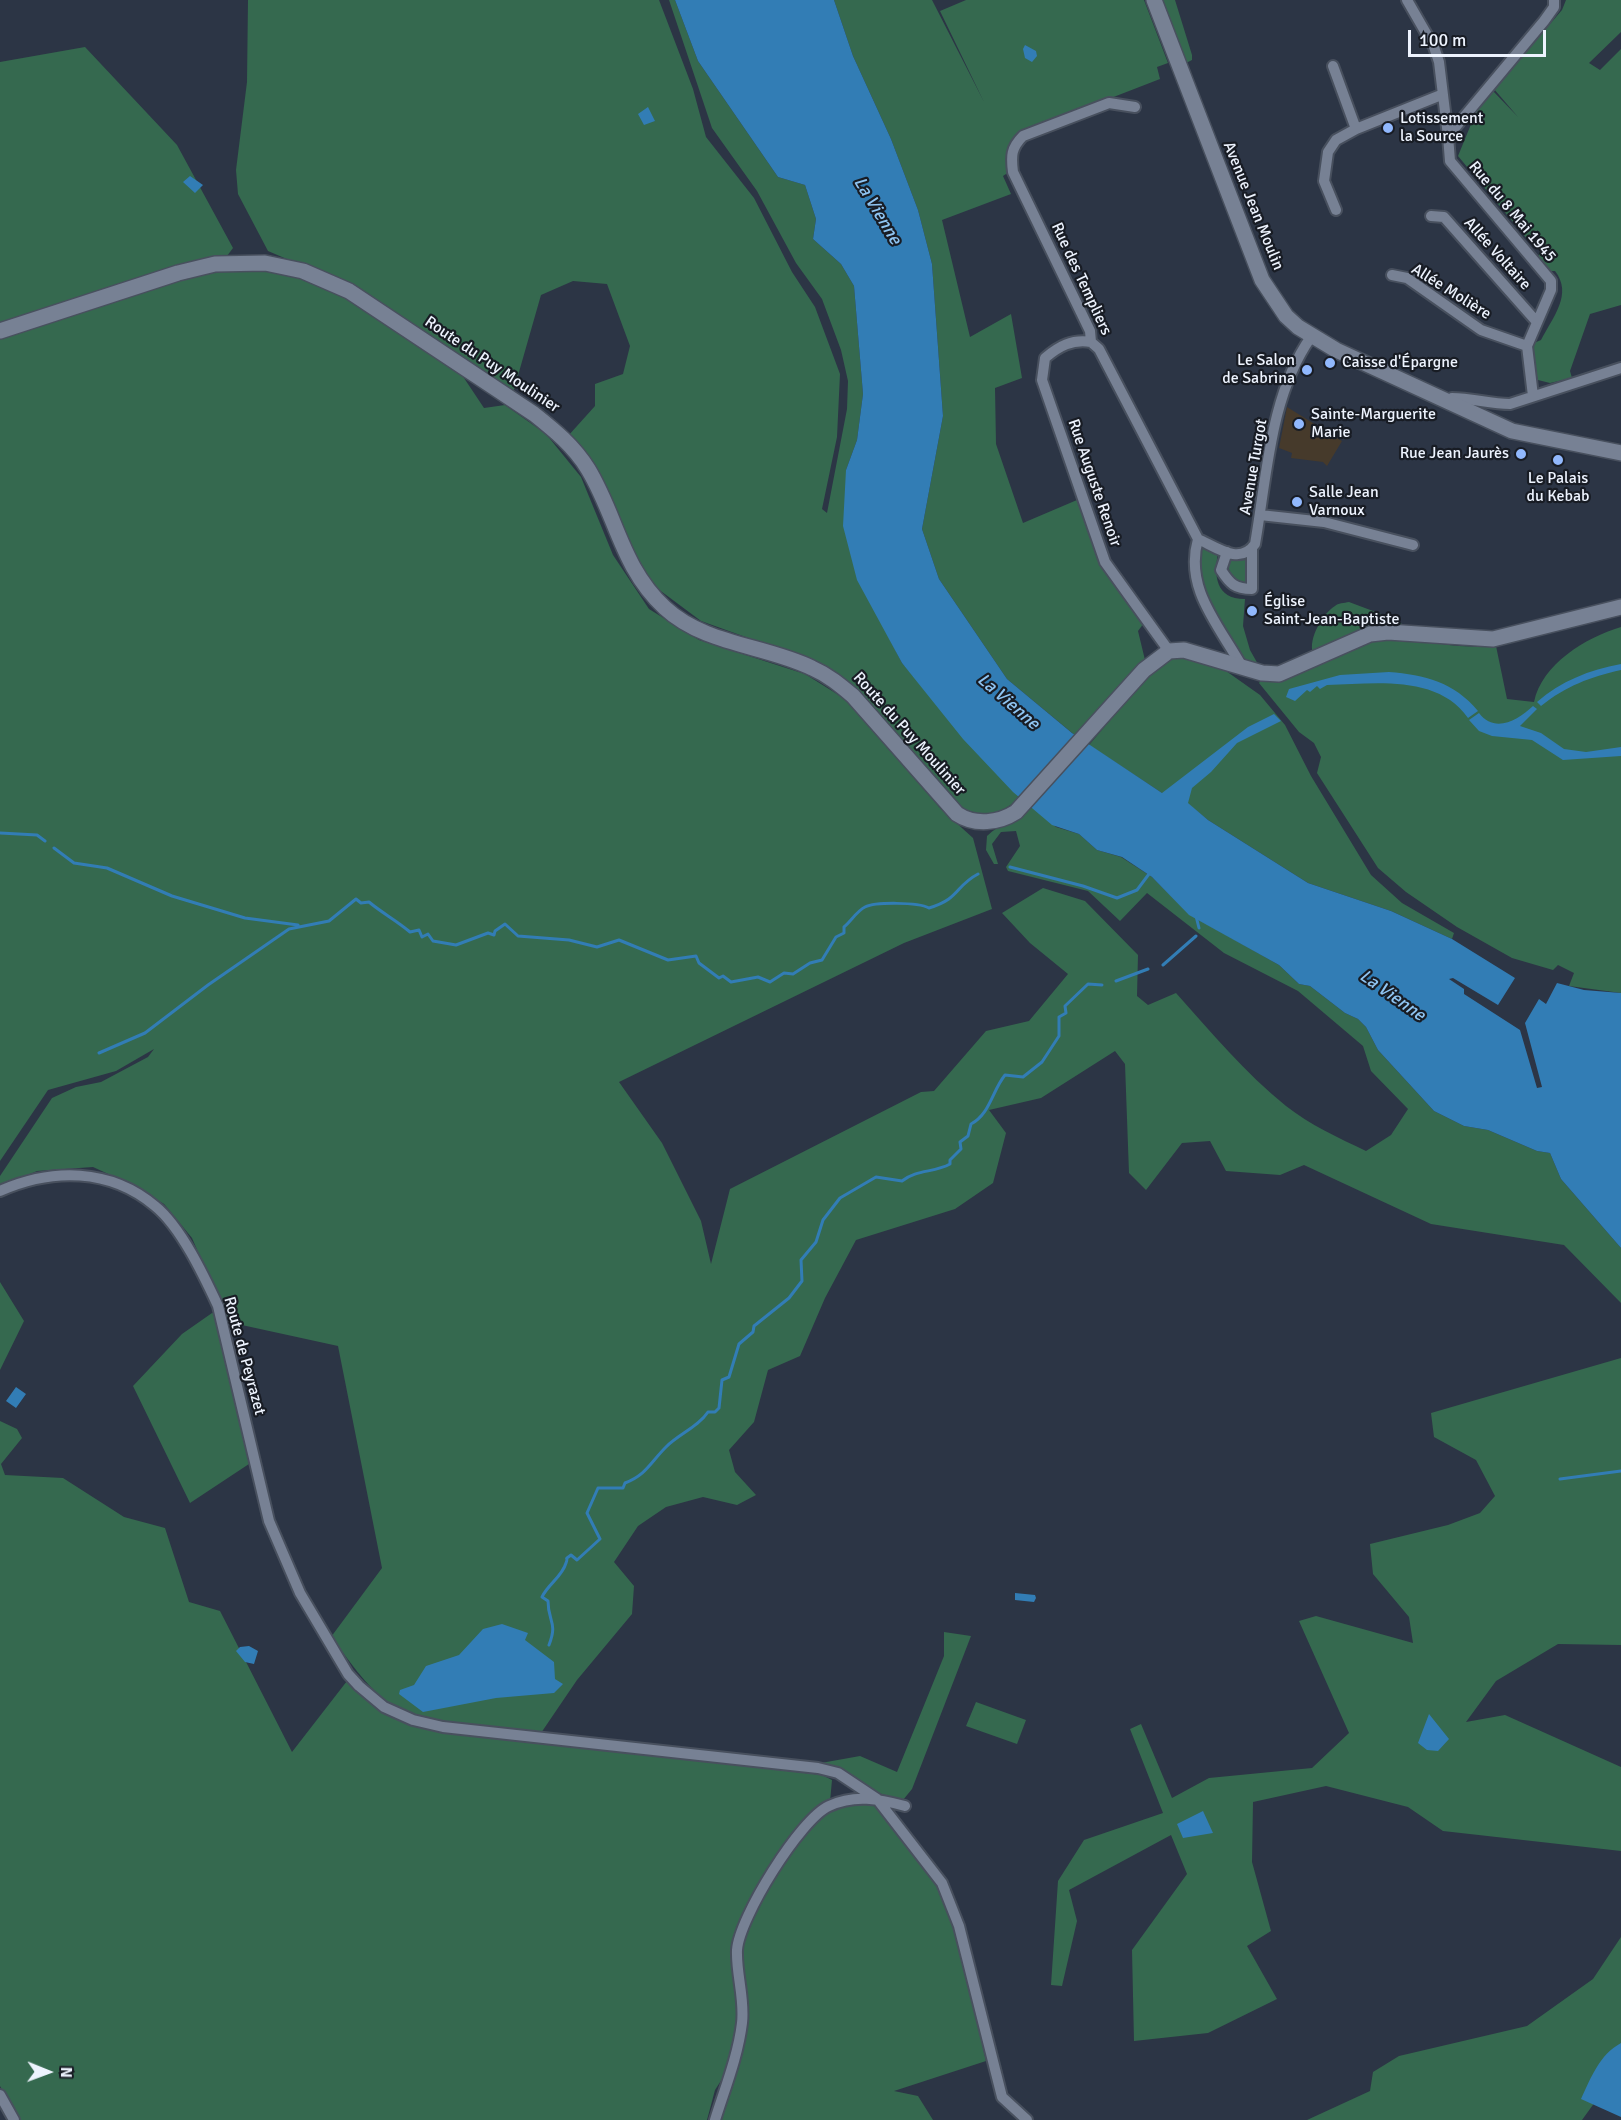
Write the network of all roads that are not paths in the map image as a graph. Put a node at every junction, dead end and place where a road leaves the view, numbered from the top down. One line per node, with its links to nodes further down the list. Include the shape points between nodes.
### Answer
1 (1154, 0): 14 (main road, Avenue Jean Moulin, via 1262,280 1286,316)
2 (1407, 0): 5 (street, via 1434,47)
3 (1554, 4): 8 (street)
4 (1333, 66): 7 (street)
5 (1442, 95): 7 (street); 8 (street)
6 (1135, 107): 15 (street, Rue des Templiers, via 1109,103 1023,136 1011,155 1013,172 1090,331)
7 (1356, 129): 9 (street, via 1336,140 1324,166 1324,181)
8 (1448, 135): 12 (street, Rue du 8 Mai 1945, via 1450,161 1551,281 1551,290)
9 (1336, 210)
10 (1431, 216): 12 (street, Allée Voltaire, via 1444,217)
11 (1392, 275): 16 (street, Allée Molière, via 1407,278 1481,330)
12 (1536, 321): 16 (street, Rue du 8 Mai 1945)
13 (0, 331): 27 (main road, Route du Puy Moulinier, via 215,264 265,263 328,280 466,368 560,435 588,469 636,575 667,610 705,632 810,667 835,680 964,819 998,820 1023,805 1144,670)
14 (1311, 337): 19 (main road, Avenue Jean Moulin); 21 (street, Avenue Turgot, via 1299,354 1284,392)
15 (1091, 342): 22 (street, Rue des Templiers, via 1100,349); 27 (street, Rue Auguste Renoir, via 1073,341 1057,348 1045,358 1042,380 1105,562)
16 (1527, 345): 18 (street, Rue du 8 Mai 1945)
17 (1621, 368): 18 (street)
18 (1533, 396): 19 (street, via 1510,404 1468,398 1452,398)
19 (1448, 402): 20 (main road, via 1512,431)
20 (1621, 453)
21 (1260, 515): 23 (street, via 1324,522); 24 (street, Avenue Turgot)
22 (1198, 539): 25 (street); 28 (street, via 1193,556 1194,574 1216,626)
23 (1413, 545)
24 (1252, 549): 25 (street, via 1243,555); 25 (street, Avenue Turgot, via 1252,589 1230,585 1221,570)
25 (1227, 552)
26 (1621, 607): 28 (main road, via 1493,639 1370,634 1279,674)
27 (1169, 651): 28 (main road, via 1184,650)
28 (1241, 665)
29 (0, 1191): 30 (street, Route de Peyrazet, via 44,1175 103,1178 156,1206 173,1228 218,1306 269,1521 300,1593 348,1674 384,1707 413,1720 443,1727 818,1768 838,1773)
30 (877, 1799): 31 (street); 34 (street, via 854,1797 827,1806 795,1837 747,1914 737,1948 742,2020); 35 (street, via 942,1883 959,1926 1002,2097)
31 (905, 1806)
32 (0, 2095): 33 (street)
33 (14, 2120)
34 (715, 2120)
35 (1027, 2120)

